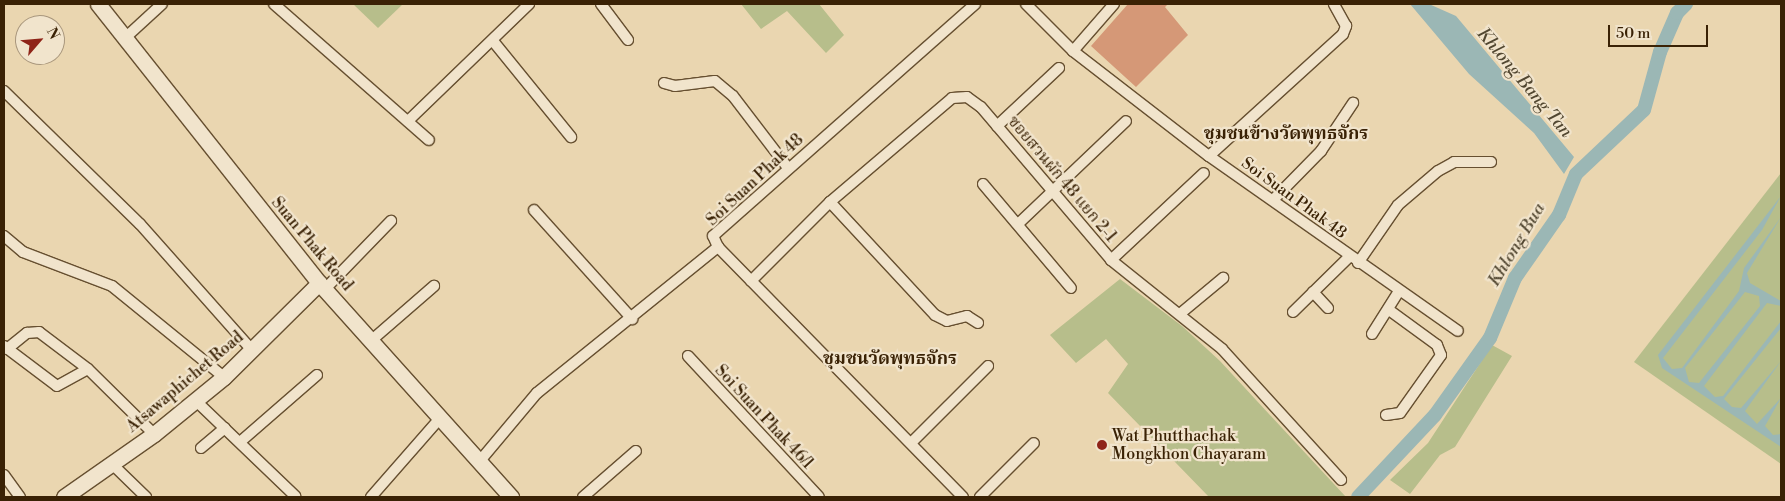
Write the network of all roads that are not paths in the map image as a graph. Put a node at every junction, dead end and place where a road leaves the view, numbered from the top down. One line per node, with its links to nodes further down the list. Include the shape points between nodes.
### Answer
1 (98, 4): 10 (street, Suan Phak Road)
2 (162, 4): 10 (street)
3 (274, 4): 18 (street)
4 (529, 4): 12 (street)
5 (601, 4): 11 (street)
6 (975, 4): 25 (street, Soi Suan Phak 48)
7 (1026, 4): 13 (street, Soi Suan Phak 48)
8 (1114, 4): 13 (street)
9 (1334, 4): 23 (street, via 1346,26 1343,34)
10 (125, 38): 40 (street, Suan Phak Road)
11 (628, 40)
12 (493, 41): 18 (street); 21 (street)
13 (1073, 51): 23 (street, Soi Suan Phak 48)
14 (1060, 68): 20 (street)
15 (664, 83): 25 (street, via 675,86 715,81 732,96)
16 (4, 91): 55 (street, via 140,224)
17 (1353, 103): 29 (street, via 1321,151)
18 (409, 120): 22 (street)
19 (1126, 121): 28 (street)
20 (997, 126): 28 (street, ซอยสวนผัก 48 แยก 2-1); 30 (street, ซอยสวนผัก 48 แยก 2-1, via 967,97 952,98)
21 (571, 137)
22 (429, 140)
23 (1209, 156): 29 (street, Soi Suan Phak 48)
24 (1491, 162): 37 (street, via 1454,162 1438,171 1398,205)
25 (788, 168): 35 (street, Soi Suan Phak 48, via 713,236)
26 (1204, 173): 36 (street)
27 (983, 184): 33 (street)
28 (1051, 193): 33 (street); 36 (street, ซอยสวนผัก 48 แยก 2-1)
29 (1273, 200): 37 (street, Soi Suan Phak 48)
30 (830, 202): 39 (street, ซอยสวนผัก 48 แยก 2-1); 50 (street, via 935,314 947,321 967,316)
31 (534, 210): 49 (street)
32 (391, 221): 40 (street)
33 (1018, 224): 42 (street)
34 (4, 236): 60 (street, via 23,252 112,286)
35 (718, 248): 39 (street); 49 (street, Soi Suan Phak 48)
36 (1112, 260): 48 (street, ซอยสวนผัก 48 แยก 2-1)
37 (1353, 260): 43 (street, Soi Suan Phak 48); 44 (street)
38 (1223, 278): 48 (street)
39 (751, 281): 67 (street)
40 (322, 286): 53 (street, Suan Phak Road); 55 (street, Atsawaphichet Road)
41 (434, 286): 53 (street)
42 (1071, 288)
43 (1400, 291): 46 (street); 51 (street, Soi Suan Phak 48)
44 (1313, 292): 45 (street); 47 (street)
45 (1328, 308)
46 (1389, 310): 52 (street); 62 (street, via 1437,345 1441,355 1400,413)
47 (1293, 312)
48 (1181, 313): 74 (street, ซอยสวนผัก 48 แยก 2-1, via 1222,350)
49 (632, 319): 71 (street, Soi Suan Phak 48, via 537,393)
50 (978, 323)
51 (1458, 331)
52 (1372, 334)
53 (373, 339): 63 (street, Suan Phak Road)
54 (5, 348): 58 (street, via 57,386); 58 (street, via 27,333 39,332)
55 (252, 350): 60 (street, Atsawaphichet Road)
56 (688, 356): 82 (street, Soi Suan Phak 46/1)
57 (988, 366): 67 (street)
58 (88, 369): 65 (street)
59 (317, 375): 66 (street)
60 (224, 377): 61 (street, Atsawaphichet Road)
61 (195, 400): 64 (street); 65 (street, Atsawaphichet Road)
62 (1386, 414)
63 (441, 418): 71 (street, Suan Phak Road); 79 (street)
64 (225, 428): 66 (street); 69 (street)
65 (154, 434): 72 (street, Atsawaphichet Road)
66 (240, 442): 75 (street)
67 (911, 443): 83 (street)
68 (1034, 443): 84 (street)
69 (201, 448)
70 (636, 451): 81 (street)
71 (479, 462): 80 (street, Suan Phak Road)
72 (111, 463): 77 (street, Atsawaphichet Road); 78 (street)
73 (4, 475): 76 (street)
74 (1341, 480)
75 (295, 496)
76 (20, 497)
77 (64, 497)
78 (146, 497)
79 (370, 497)
80 (511, 497)
81 (583, 497)
82 (819, 497)
83 (964, 497)
84 (980, 497)

